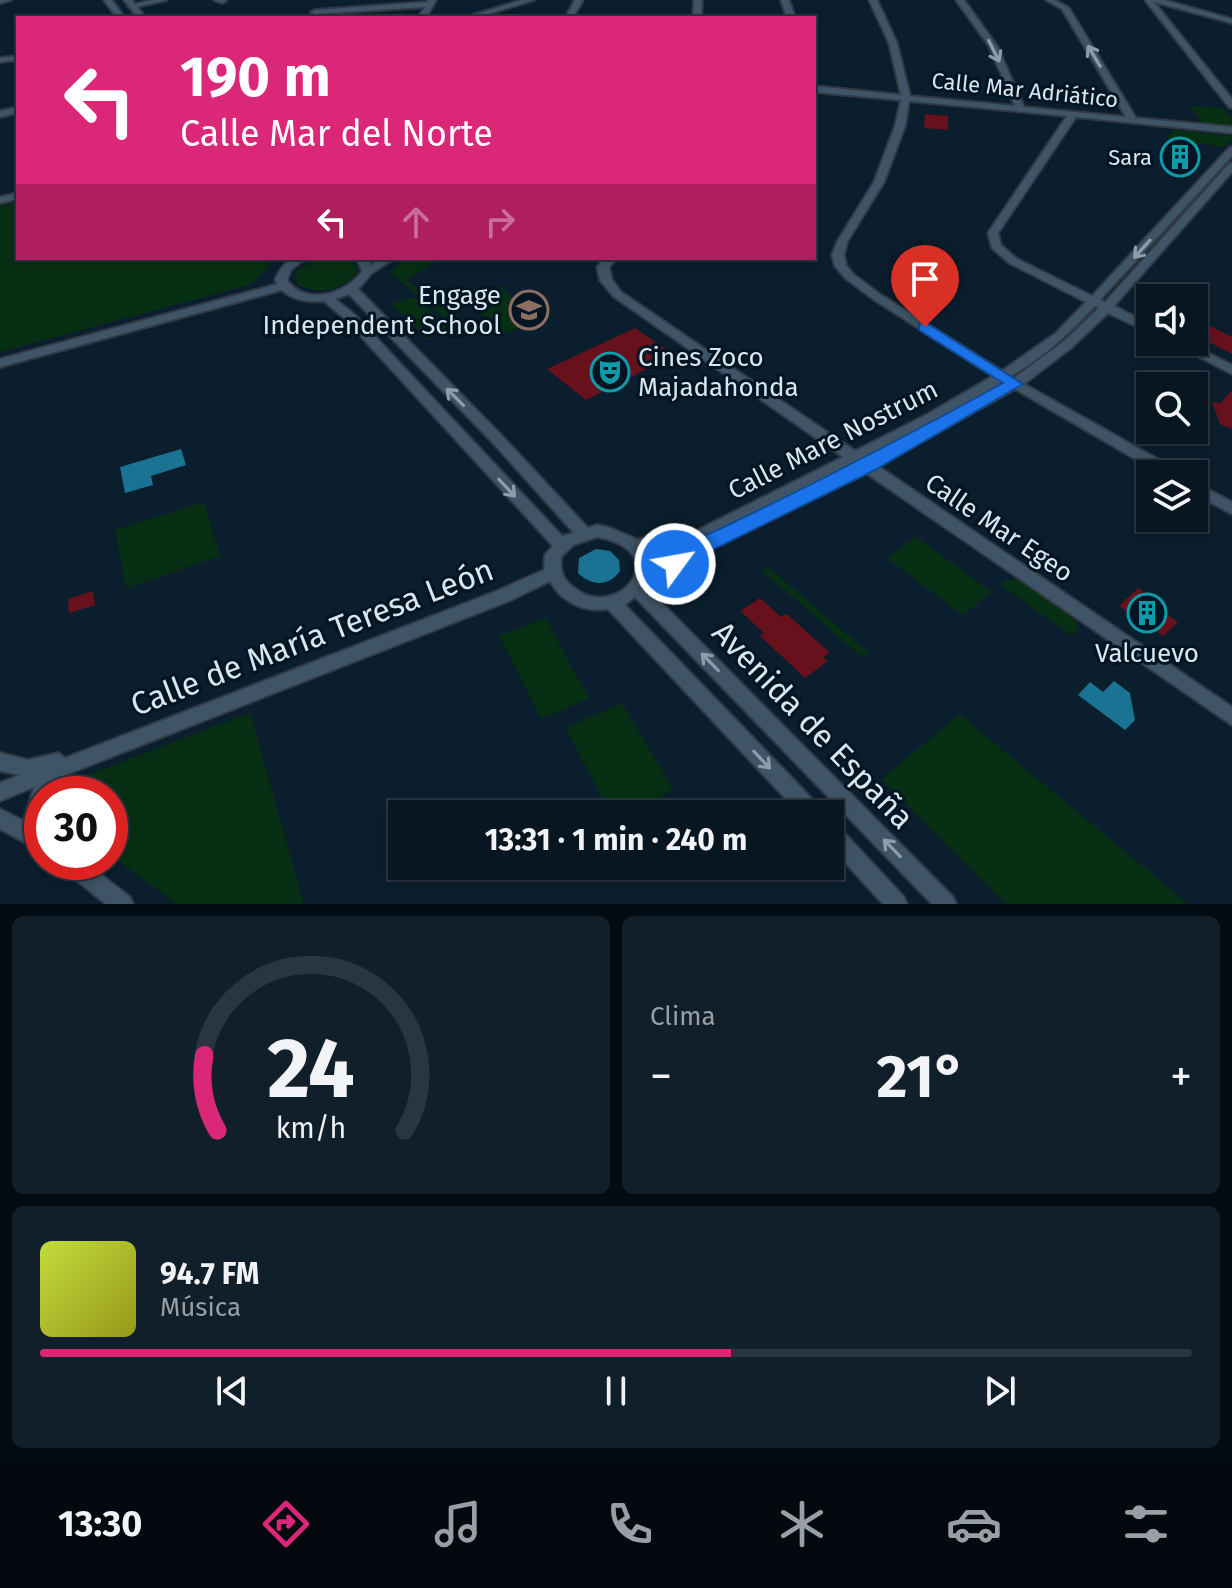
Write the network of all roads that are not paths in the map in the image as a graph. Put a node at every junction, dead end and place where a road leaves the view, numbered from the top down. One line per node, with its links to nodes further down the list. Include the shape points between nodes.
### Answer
1 (163, 0): 12 (street)
2 (530, 0): 14 (street)
3 (542, 0): 15 (street)
4 (873, 0): 18 (street, via 893,43)
5 (960, 0): 20 (street, one-way to 20, via 993,46)
6 (1050, 0): 22 (street, one-way to 6, via 1065,8)
7 (1149, 0): 19 (street)
8 (1156, 0): 16 (street)
9 (1165, 0): 16 (street)
10 (311, 2): 13 (street)
11 (431, 2): 13 (street)
12 (130, 3)
13 (315, 15)
14 (474, 16)
15 (489, 16)
16 (1232, 20)
17 (816, 89): 18 (street, Calle Mar Adriático)
18 (906, 96): 20 (street, Calle Mar Adriático); 39 (street, via 879,182 842,242 841,266 877,297)
19 (1232, 105)
20 (1020, 108): 21 (street, Calle Mar Adriático)
21 (1074, 113): 22 (street, Calle Mar Adriático); 34 (street, via 993,233 996,246 1013,261)
22 (1132, 119): 23 (street, Calle Mar Adriático)
23 (1232, 130)
24 (1232, 150): 34 (street, Calle Mare Nostrum, one-way to 34)
25 (1232, 166): 34 (street, Calle Mare Nostrum)
26 (296, 260): 31 (street, via 282,274)
27 (364, 260): 30 (street)
28 (386, 260): 30 (street)
29 (609, 260): 41 (street, Calle Mar Egeo, via 603,267 617,294)
30 (368, 271): 32 (street)
31 (283, 286): 33 (street, via 300,295); 37 (street)
32 (351, 289): 33 (street); 44 (street, one-way to 32)
33 (326, 297): 46 (street, one-way to 46)
34 (1100, 305): 35 (street); 39 (street, Calle Mare Nostrum, via 1067,345)
35 (1136, 322)
36 (1204, 356): 38 (street)
37 (0, 363)
38 (1232, 370)
39 (1009, 380): 40 (street); 41 (street, Calle Mare Nostrum)
40 (1148, 460)
41 (860, 462): 45 (street, Calle Mare Nostrum); 51 (street, Calle Mar Egeo)
42 (1208, 495): 43 (street)
43 (1232, 509)
44 (583, 533): 46 (street); 47 (street, via 612,533)
45 (698, 542): 47 (street); 49 (street, Calle Mare Nostrum)
46 (561, 545): 48 (street, via 551,563)
47 (636, 545): 49 (street, via 645,563)
48 (552, 573): 50 (street, via 573,598); 52 (street, Calle de María Teresa León)
49 (638, 585): 50 (street); 64 (street, Avenida de España, one-way to 49)
50 (612, 602): 57 (street, one-way to 57)
51 (1232, 717)
52 (94, 755): 53 (street, Calle de María Teresa León, via 28,769); 54 (street, Calle de María Teresa León)
53 (0, 762)
54 (58, 770): 55 (street); 56 (street, Calle de María Teresa León)
55 (54, 776)
56 (0, 792)
57 (800, 800)
58 (0, 818): 59 (street)
59 (24, 831)
60 (844, 847): 63 (street)
61 (92, 880): 62 (street)
62 (123, 904)
63 (897, 904)
64 (946, 904)

